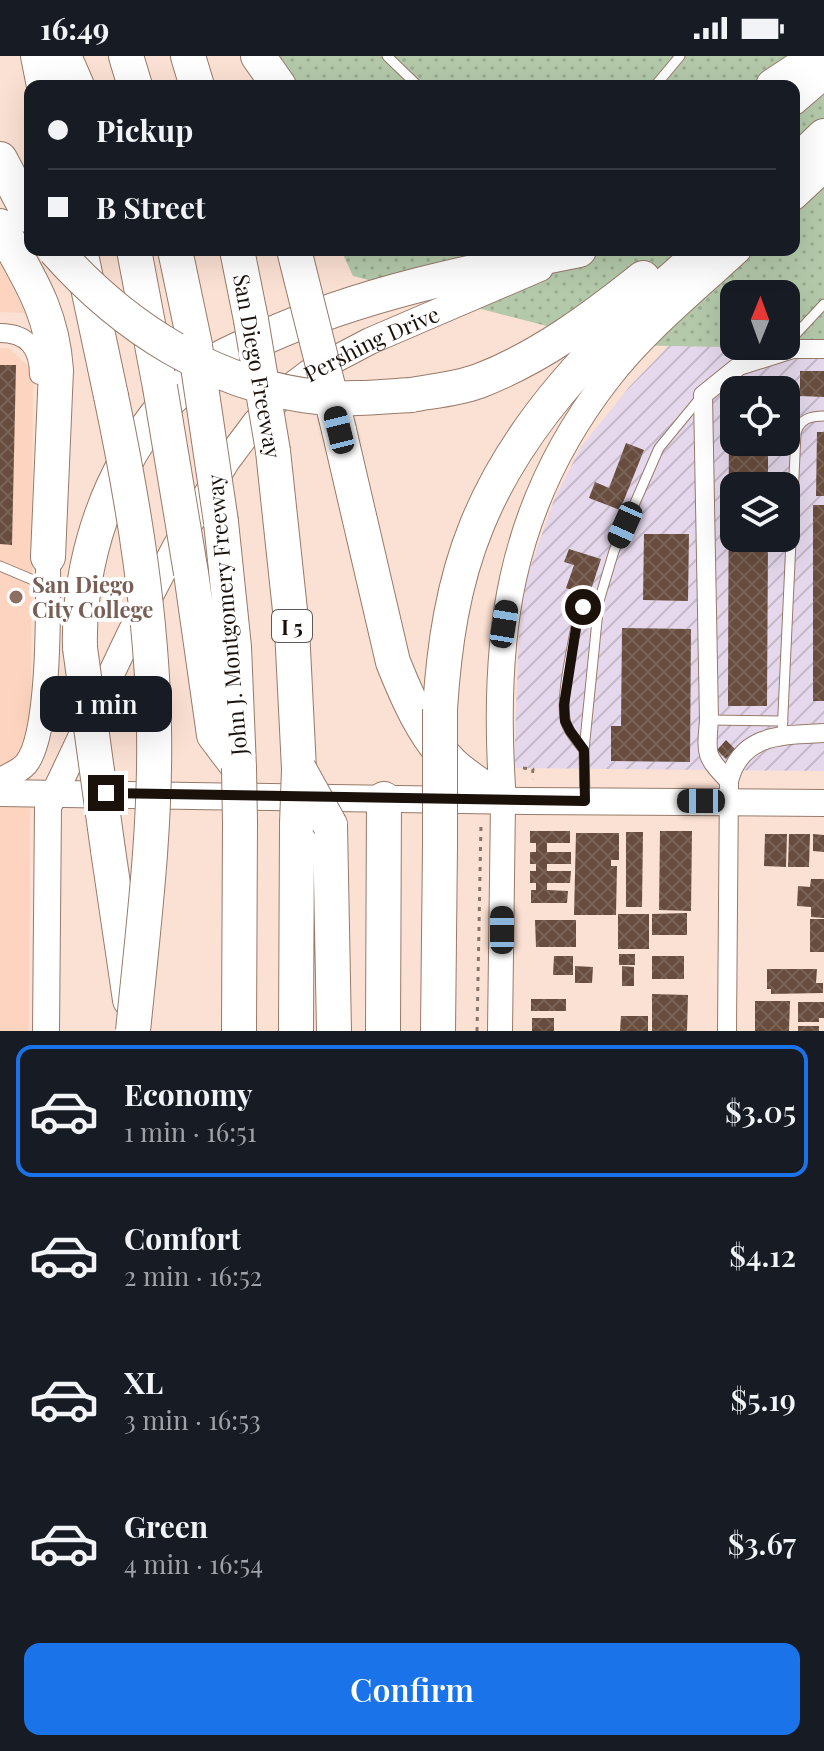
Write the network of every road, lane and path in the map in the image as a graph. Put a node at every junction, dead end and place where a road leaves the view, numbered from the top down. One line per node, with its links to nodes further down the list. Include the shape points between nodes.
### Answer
1 (38, 56): 11 (highway)
2 (64, 56): 12 (highway)
3 (126, 56): 13 (highway)
4 (188, 56): 14 (highway)
5 (244, 56): 15 (highway)
6 (258, 56): 16 (highway)
7 (387, 56): 17 (lane)
8 (680, 56): 18 (lane)
9 (818, 56): 19 (highway)
10 (824, 76): 20 (main road)
11 (43, 80)
12 (74, 80)
13 (133, 80)
14 (195, 80)
15 (249, 80)
16 (275, 80)
17 (412, 80)
18 (660, 80)
19 (782, 80)
20 (800, 97)
21 (824, 134): 22 (highway); 23 (highway)
22 (800, 152)
23 (800, 159)
24 (2, 165): 27 (highway)
25 (824, 169): 26 (main road)
26 (800, 191)
27 (24, 205)
28 (0, 226): 49 (highway, via 54,339)
29 (61, 256): 37 (highway, bridge, via 107,303 178,352 227,375 319,397 411,395 478,381 591,317)
30 (81, 256): 69 (highway, bridge, via 132,496 148,635 154,727 151,855)
31 (135, 256): 56 (highway, bridge, via 169,433 214,735)
32 (176, 256): 56 (highway, John J. Montgomery Freeway, bridge, via 221,522)
33 (238, 256): 67 (highway, San Diego Freeway / I 5, bridge, via 275,467 292,629 299,769)
34 (296, 256): 66 (highway, bridge, via 393,662 406,696 437,744)
35 (549, 256): 69 (highway, bridge, via 366,300 234,351 189,382 134,450 108,498 83,579 80,648)
36 (566, 256): 51 (main road, Pershing Drive, via 370,341 289,388 226,462)
37 (670, 256)
38 (697, 256): 74 (highway, bridge, via 577,371 528,433 477,525 450,614 443,658)
39 (732, 256): 66 (main road, via 610,376 546,477 511,577 504,624 500,758)
40 (824, 304): 41 (lane)
41 (800, 330)
42 (4, 333): 49 (street, via 22,337 39,358 39,462)
43 (800, 349): 44 (street)
44 (824, 349)
45 (758, 360): 46 (street, via 739,366)
46 (703, 395): 50 (lane, via 659,448 614,551); 52 (street)
47 (824, 416): 53 (lane, via 805,419 796,433)
48 (0, 566): 49 (lane)
49 (48, 572): 59 (street, via 47,668 38,731 25,765)
50 (599, 601): 55 (lane); 55 (lane, via 578,615 564,705 565,721)
51 (131, 632): 60 (main road, via 107,662 51,769); 61 (main road, Pershing Drive)
52 (709, 720): 53 (lane); 62 (street, via 707,750)
53 (782, 728): 54 (street); 62 (street, via 739,758)
54 (824, 733)
55 (584, 750): 64 (lane)
56 (239, 768): 70 (highway, John J. Montgomery Freeway, bridge)
57 (513, 768): 58 (path)
58 (533, 769)
59 (0, 780)
60 (0, 790): 61 (main road)
61 (54, 792): 63 (main road); 68 (main road, Pershing Drive, via 48,807)
62 (729, 792): 64 (main road); 65 (main road); 77 (street)
63 (384, 799): 66 (main road); 73 (highway)
64 (585, 801): 66 (main road)
65 (824, 803)
66 (491, 811): 75 (path); 76 (street)
67 (314, 824): 71 (highway); 72 (highway)
68 (46, 1031)
69 (134, 1031)
70 (239, 1031)
71 (296, 1031)
72 (334, 1031)
73 (383, 1031)
74 (438, 1031)
75 (477, 1031)
76 (500, 1031)
77 (727, 1031)

